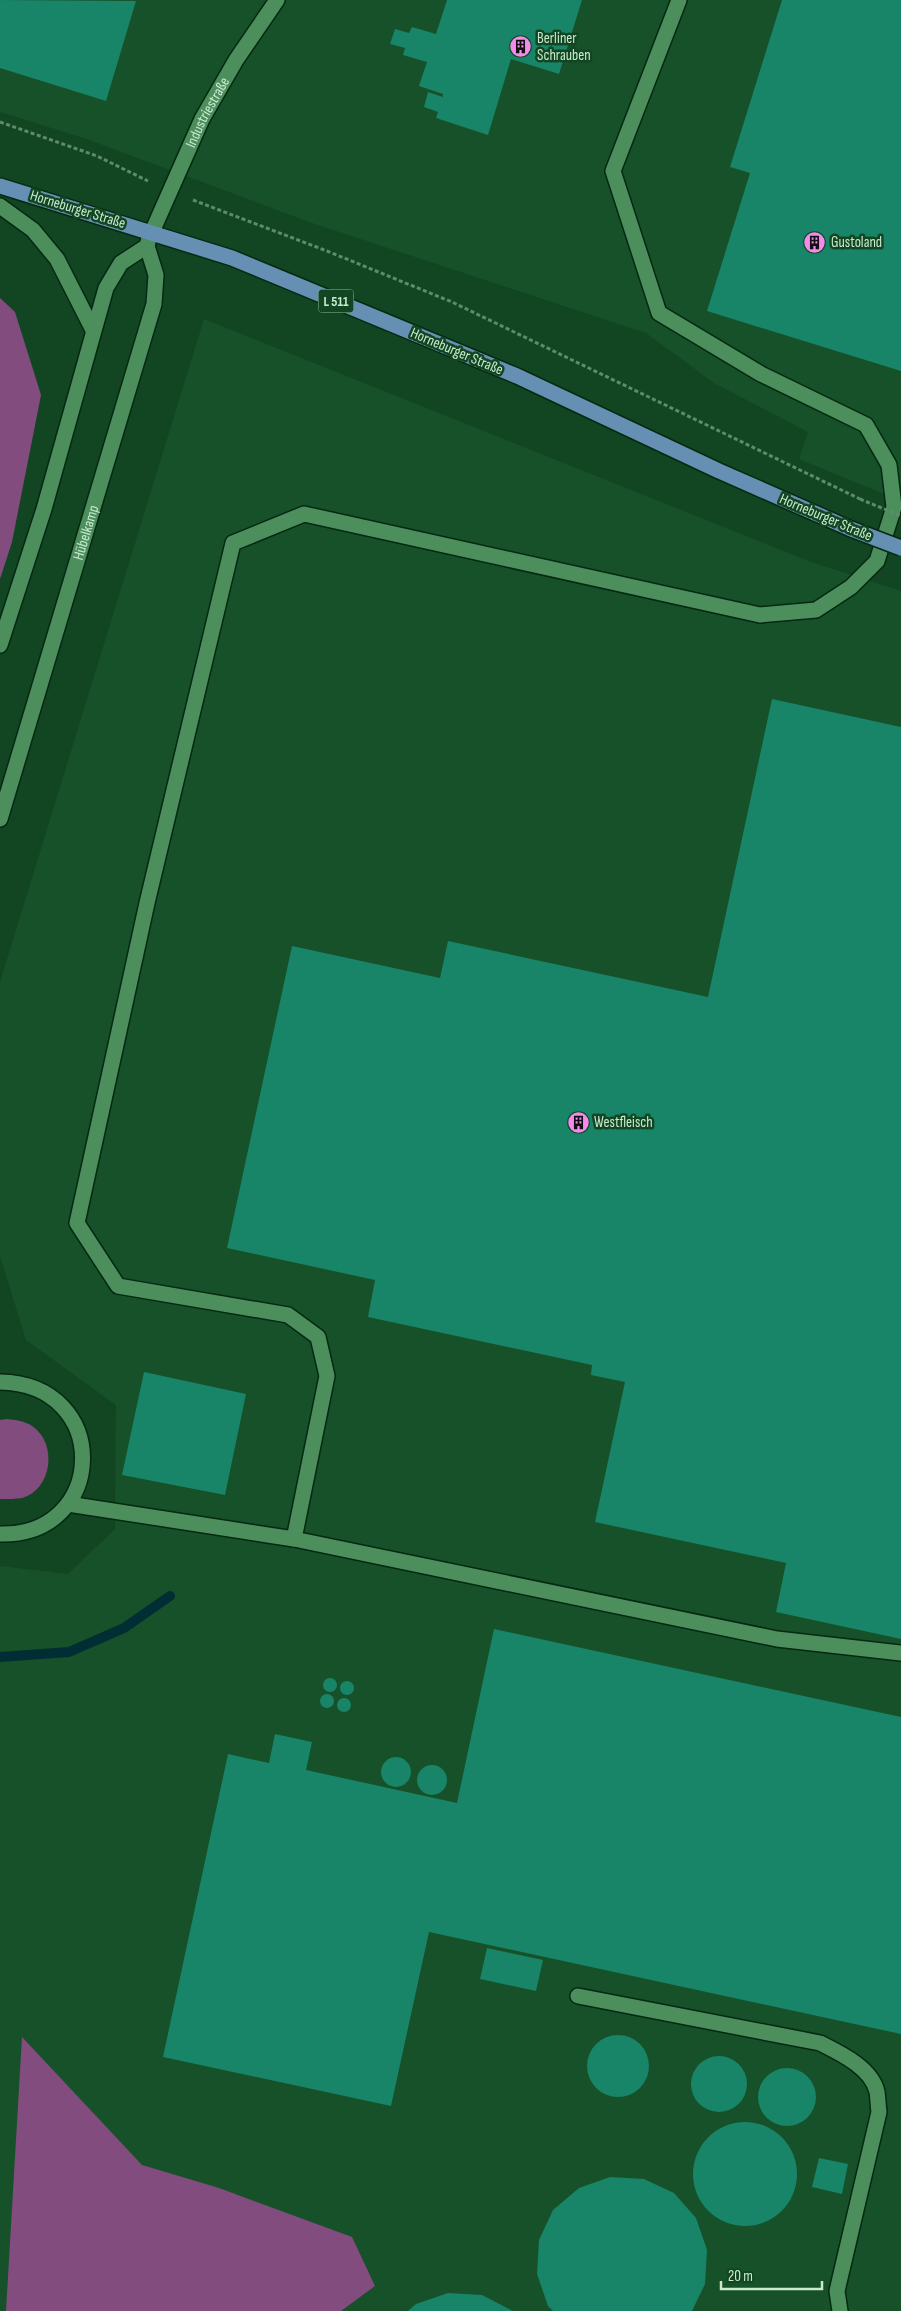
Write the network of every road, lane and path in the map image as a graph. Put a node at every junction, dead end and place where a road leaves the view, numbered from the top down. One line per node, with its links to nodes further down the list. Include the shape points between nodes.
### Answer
1 (277, 0): 5 (street, Industriestraße, via 236,60 202,119)
2 (679, 0): 16 (street, via 613,170 659,313 761,374 866,425 889,465 894,508 877,561 851,587 816,610 760,615 304,514 233,543 147,903 77,1223 118,1286 288,1316 318,1337 327,1376)
3 (0, 122): 5 (path, via 97,156)
4 (0, 186): 7 (main road, Horneburger Straße / L 511)
5 (169, 192): 7 (street, Industriestraße); 9 (path, bridge, via 452,302)
6 (0, 206): 8 (street, via 33,230 57,258)
7 (149, 239): 8 (street, via 121,263 106,288); 10 (main road, Horneburger Straße / L 511, bridge, via 232,258 508,372 719,471); 12 (street, Hübelkamp, via 156,275 154,304)
8 (93, 330): 11 (street, via 44,509)
9 (901, 516)
10 (901, 548)
11 (0, 645)
12 (0, 819)
13 (0, 1382): 14 (street, via 19,1383 40,1390 58,1402 73,1419 81,1440 83,1462 79,1484)
14 (68, 1504): 15 (street, via 36,1529); 16 (street)
15 (0, 1534)
16 (294, 1539): 17 (street, via 777,1639)
17 (901, 1653)
18 (578, 1996): 19 (street, via 820,2043 843,2055 866,2073 877,2090 878,2112 837,2291)
19 (840, 2311)

